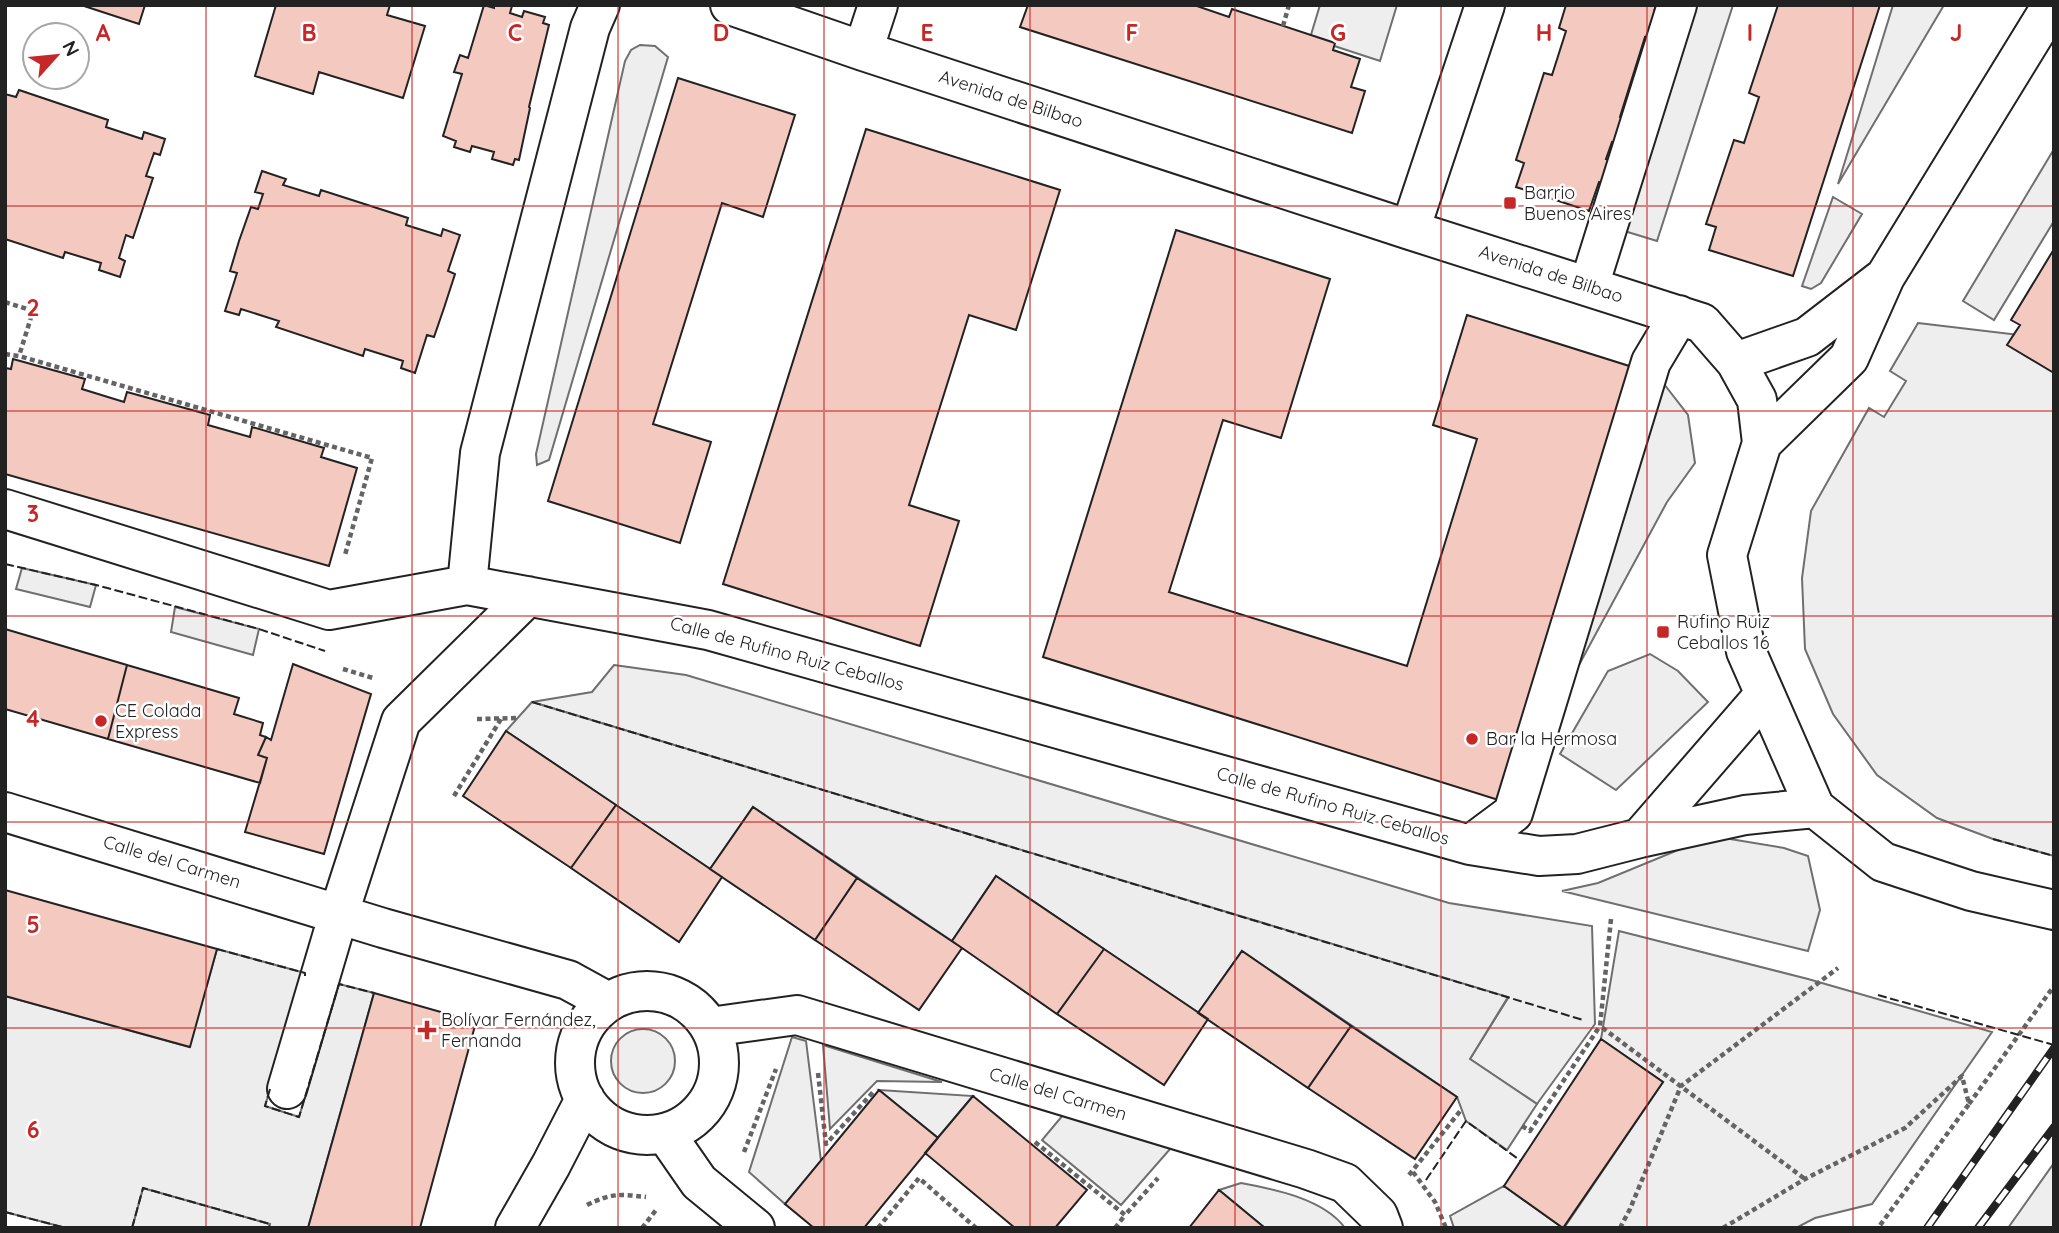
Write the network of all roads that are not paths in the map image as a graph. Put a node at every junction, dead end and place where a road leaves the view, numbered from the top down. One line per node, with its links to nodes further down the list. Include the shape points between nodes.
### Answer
1 (600, 5): 15 (street, via 590,28 480,453)
2 (730, 5): 7 (street, Avenida de Bilbao)
3 (878, 5): 7 (street)
4 (1485, 5): 8 (street)
5 (1677, 5): 10 (street)
6 (2052, 5): 9 (street)
7 (863, 51): 8 (street, Avenida de Bilbao)
8 (1410, 230): 10 (street, Avenida de Bilbao)
9 (1885, 277): 12 (street, via 1807,337); 13 (street, via 1849,358)
10 (1589, 286): 11 (street, Avenida de Bilbao)
11 (1679, 316): 12 (street, Avenida de Bilbao, via 1702,323); 21 (street, via 1651,362 1513,813)
12 (1736, 362): 13 (street, Avenida de Bilbao, via 1757,400)
13 (1762, 443): 17 (street, Avenida de Bilbao, via 1727,555 1746,651)
14 (5, 509): 15 (street, Calle de Rufino Ruiz Ceballos, via 329,610)
15 (467, 586): 16 (street, Calle de Rufino Ruiz Ceballos)
16 (528, 596): 21 (street, Calle de Rufino Ruiz Ceballos, via 708,630); 24 (street, via 401,721)
17 (1765, 694): 18 (street, Avenida de Bilbao); 20 (street)
18 (1815, 808): 20 (street, Calle de Rufino Ruiz Ceballos, via 1745,815); 22 (street, Avenida de Bilbao, via 1883,862)
19 (5, 812): 24 (street, Calle del Carmen)
20 (1640, 838): 21 (street, Calle de Rufino Ruiz Ceballos, via 1577,854 1539,856)
21 (1469, 845)
22 (1971, 891): 23 (street); 25 (street)
23 (2054, 910)
24 (339, 913): 26 (street, Calle del Carmen, via 568,981); 28 (street)
25 (2054, 933)
26 (608, 1002): 27 (street, via 630,993 653,991 675,996 696,1009); 29 (street, via 581,1035 575,1057)
27 (710, 1027): 30 (street, via 718,1048 714,1091 703,1110); 31 (street, Calle del Carmen, via 797,1015 1306,1168 1345,1184)
28 (287, 1089)
29 (585, 1100): 30 (street, via 600,1117 620,1129 642,1135); 32 (street)
30 (665, 1133): 33 (street, via 699,1182)
31 (1380, 1222)
32 (515, 1228)
33 (755, 1228)

